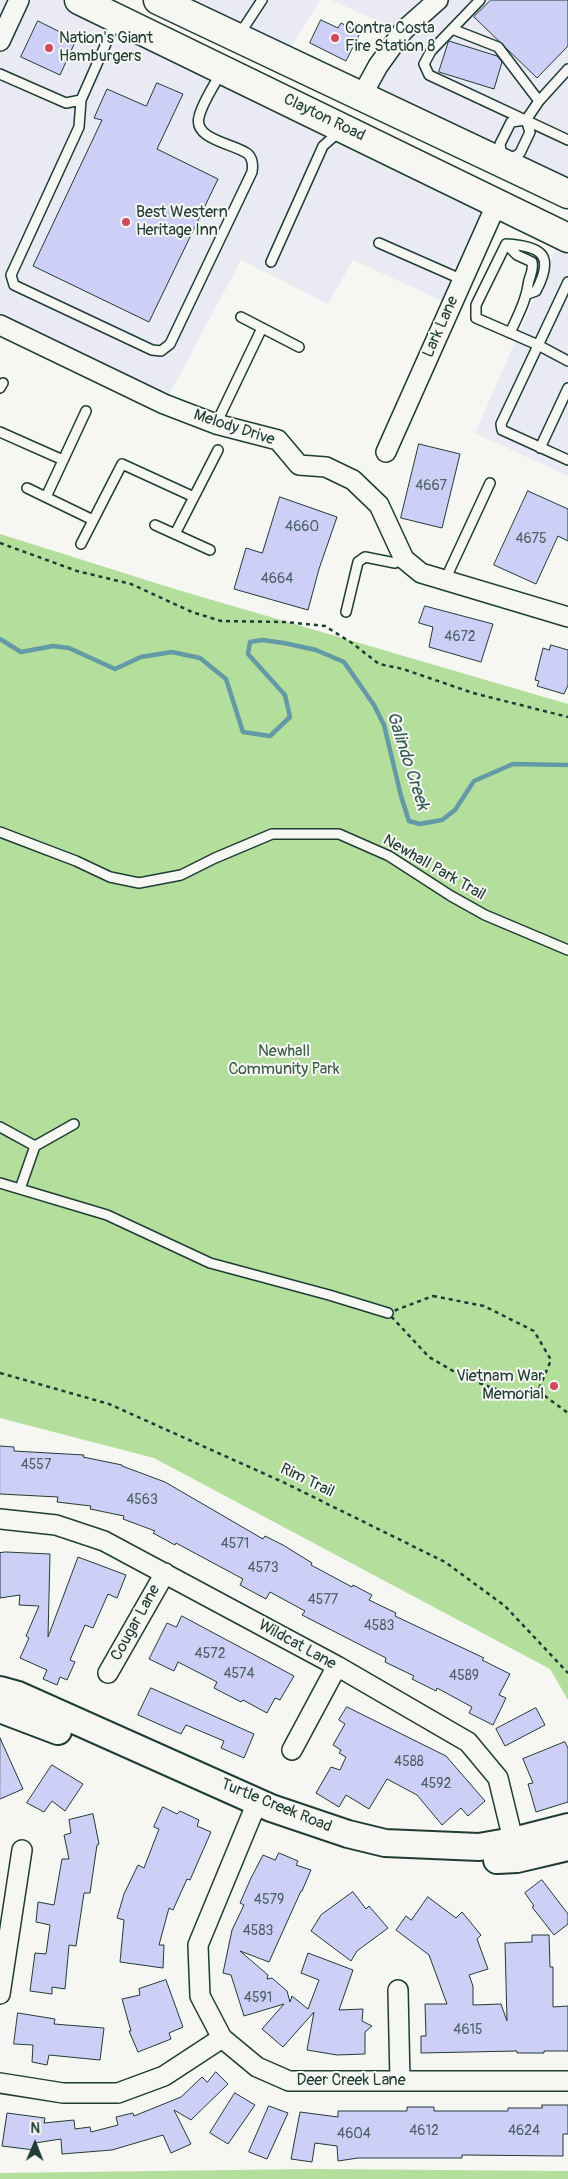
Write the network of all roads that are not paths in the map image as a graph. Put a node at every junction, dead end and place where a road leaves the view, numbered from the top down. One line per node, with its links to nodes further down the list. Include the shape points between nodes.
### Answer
1 (19, 0): 10 (street)
2 (79, 0): 7 (main road, Clayton Road)
3 (158, 0): 9 (main road)
4 (262, 0): 9 (lane)
5 (438, 0): 14 (street, via 403,32 378,66)
6 (480, 0): 8 (lane)
7 (117, 18): 11 (main road, Clayton Road); 15 (lane)
8 (452, 29): 16 (lane, via 498,47); 17 (lane, via 431,51 424,64 429,75)
9 (238, 38): 14 (main road)
10 (0, 41)
11 (223, 69): 15 (lane, via 198,118 199,126 206,135 248,154 253,163 252,172 170,344 161,350 152,350 14,285 12,281 11,275 79,127); 18 (main road, Clayton Road)
12 (568, 69): 16 (lane)
13 (0, 74): 15 (lane, via 66,103)
14 (361, 97): 18 (main road); 20 (main road)
15 (81, 100)
16 (539, 101): 17 (lane)
17 (526, 120): 19 (lane); 20 (lane, via 530,132 520,153); 20 (lane, via 511,122 500,144)
18 (344, 128): 21 (main road, Clayton Road); 27 (lane, via 323,146)
19 (568, 140)
20 (503, 164): 21 (main road, via 496,174 486,178); 22 (main road)
21 (452, 181): 23 (main road, Clayton Road)
22 (568, 194)
23 (497, 203): 24 (main road, Clayton Road); 28 (street, Lark Lane)
24 (568, 238)
25 (379, 243): 28 (lane)
26 (506, 244): 30 (lane, via 517,255 532,262); 30 (lane, via 523,245 540,253 546,261 546,270 536,291); 34 (lane, via 476,305 476,318)
27 (271, 262)
28 (463, 280): 44 (street, Lark Lane)
29 (568, 282): 35 (lane)
30 (528, 294): 34 (lane)
31 (241, 317): 33 (lane)
32 (0, 325): 40 (street, Melody Drive, via 164,404)
33 (262, 328): 36 (lane); 40 (lane)
34 (510, 333): 35 (lane)
35 (538, 346): 37 (lane); 42 (lane, via 501,424 502,430)
36 (300, 347)
37 (568, 361)
38 (568, 388): 42 (lane)
39 (86, 411): 45 (lane)
40 (216, 424): 56 (street, Melody Drive, via 278,440 299,465 326,467 353,480 379,505)
41 (0, 432): 45 (lane)
42 (540, 448): 46 (lane)
43 (218, 450): 50 (lane)
44 (386, 452)
45 (63, 460): 49 (lane)
46 (568, 460)
47 (490, 483): 57 (lane)
48 (27, 488): 49 (lane)
49 (46, 497): 51 (lane)
50 (194, 497): 51 (lane, via 122,464); 53 (lane)
51 (93, 520): 54 (lane)
52 (155, 525): 53 (lane)
53 (175, 534): 55 (lane)
54 (81, 544)
55 (210, 550)
56 (404, 559): 57 (street, Melody Drive, via 421,573); 58 (lane, via 395,563 364,557 358,562)
57 (445, 580): 59 (street, Melody Drive)
58 (346, 612)
59 (568, 617)
60 (0, 832): 61 (lane, Newhall Park Trail, via 110,877 139,883 181,876 272,834 339,834 389,856 485,915)
61 (568, 950)
62 (74, 1124): 64 (lane)
63 (0, 1127): 64 (lane)
64 (35, 1146): 66 (lane)
65 (0, 1183): 66 (lane)
66 (20, 1190): 67 (lane, via 107,1215 210,1263)
67 (388, 1313)
68 (0, 1519): 69 (street, Wildcat Lane, via 56,1525 104,1541)
69 (165, 1573): 70 (street, Wildcat Lane); 71 (street, Cougar Lane)
70 (337, 1666): 74 (street); 79 (street, Wildcat Lane, via 468,1742 498,1778)
71 (108, 1673)
72 (0, 1690): 75 (street, Turtle Creek Road, via 18,1695)
73 (0, 1709): 75 (street, Turtle Creek Road)
74 (292, 1750)
75 (255, 1809): 79 (street, Turtle Creek Road, via 322,1843 394,1859 444,1862); 82 (street, Deer Creek Lane, via 198,1945 200,1996)
76 (568, 1827): 79 (street, Turtle Creek Road)
77 (568, 1847): 79 (street, Turtle Creek Road)
78 (22, 1850): 81 (street)
79 (515, 1850)
80 (398, 1990): 83 (street)
81 (0, 1994)
82 (222, 2038): 83 (street, Deer Creek Lane, via 256,2067 289,2081); 85 (street, via 164,2076 118,2093 63,2093)
83 (400, 2081): 84 (street, Deer Creek Lane)
84 (568, 2081)
85 (0, 2083)

